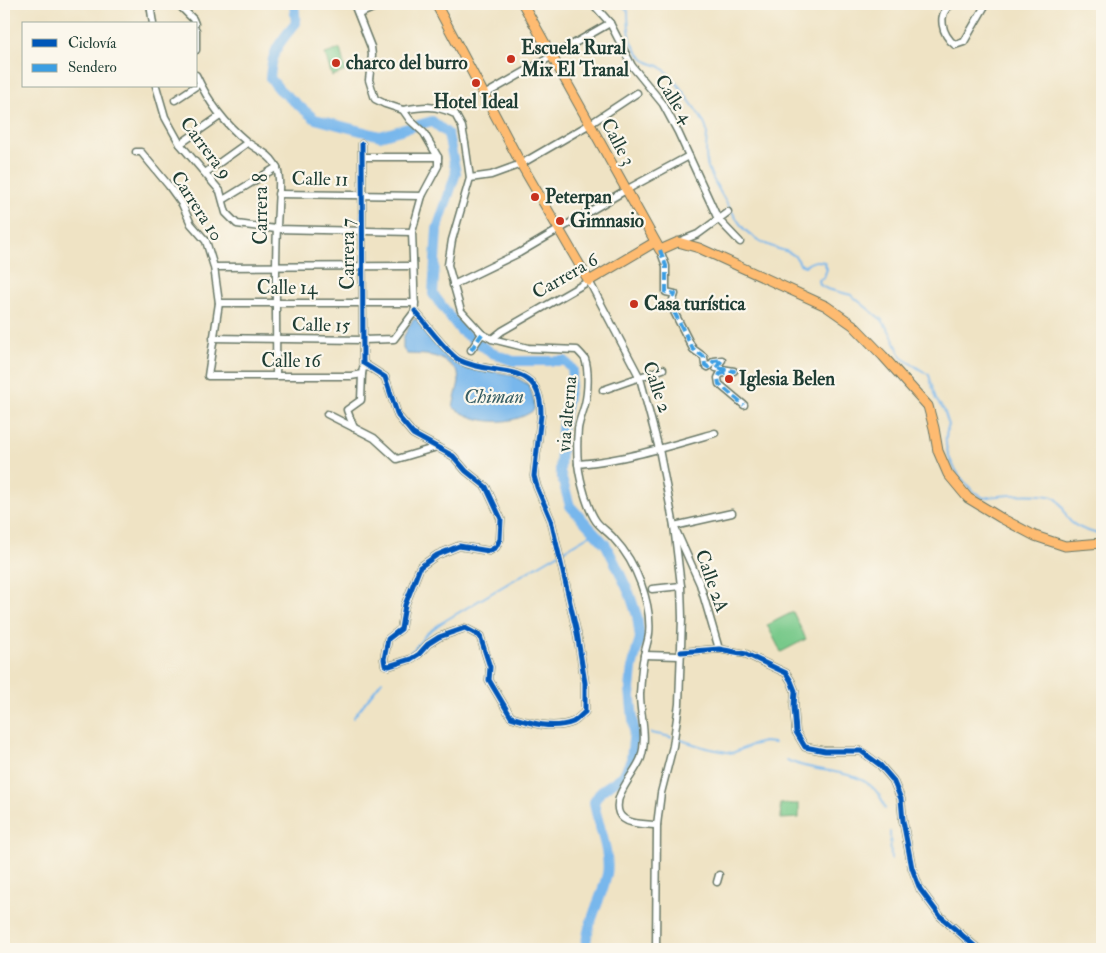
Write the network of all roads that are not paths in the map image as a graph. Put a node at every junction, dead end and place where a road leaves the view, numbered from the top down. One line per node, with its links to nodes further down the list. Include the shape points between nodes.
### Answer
1 (150, 4): 11 (street)
2 (178, 4): 12 (street)
3 (354, 4): 10 (street)
4 (382, 4): 10 (street)
5 (436, 4): 19 (main road, Calle 2)
6 (523, 4): 14 (main road, Calle 3)
7 (593, 4): 13 (street, Calle 4)
8 (952, 4): 9 (street, via 942,16 943,30 955,45 964,42)
9 (986, 4)
10 (359, 14): 21 (street, via 371,47 369,80 375,98)
11 (153, 22)
12 (194, 22)
13 (610, 23): 14 (street); 28 (street, Calle 4, via 632,66 663,104)
14 (552, 55): 19 (street); 23 (main road, Calle 3)
15 (198, 86): 22 (street, Carrera 8)
16 (157, 88): 25 (street, Carrera 9, via 165,117)
17 (193, 88): 20 (street)
18 (637, 93): 23 (street)
19 (484, 95): 31 (main road, Calle 2)
20 (175, 100)
21 (403, 110): 30 (street, via 424,133); 34 (street, via alterna, via 431,106 455,114 464,135)
22 (220, 116): 24 (street, Carrera 8); 25 (street)
23 (590, 124): 31 (street); 35 (main road, Calle 3)
24 (247, 143): 32 (street, Carrera 8, via 270,156); 33 (street)
25 (180, 144): 33 (street, Carrera 9)
26 (362, 144): 29 (street, Carrera 7)
27 (136, 152): 55 (street, Carrera 10, via 141,152 182,204 191,224 206,240)
28 (689, 156): 35 (street); 41 (street, Calle 4)
29 (362, 157): 30 (street); 37 (street, Carrera 7)
30 (438, 157): 38 (street, via 438,166)
31 (521, 164): 34 (street, via 491,175); 43 (main road, Calle 2)
32 (277, 167): 36 (street, Carrera 8); 39 (street)
33 (205, 173): 39 (street, Carrera 9)
34 (470, 178): 57 (street, via alterna, via 448,265)
35 (626, 190): 43 (street); 47 (main road, Calle 3)
36 (278, 194): 37 (street, Calle 11); 42 (street, Carrera 8)
37 (362, 195): 38 (street, Calle 11); 44 (street, Carrera 7)
38 (422, 196): 45 (street)
39 (223, 200): 42 (street, Carrera 9, via 226,213 237,224)
40 (728, 212): 41 (street)
41 (718, 218): 46 (street); 49 (street, Calle 4)
42 (276, 229): 44 (street); 52 (street, Carrera 8)
43 (559, 229): 56 (main road, Calle 2); 57 (street, via 519,253)
44 (363, 230): 45 (street); 53 (street, Carrera 7)
45 (412, 232): 54 (street)
46 (698, 234): 48 (street); 50 (street)
47 (655, 242): 51 (main road, Calle 3); 56 (main road, Carrera 6)
48 (678, 242): 50 (main road); 51 (main road)
49 (740, 242)
50 (699, 248): 85 (main road, via 826,306 853,325 928,406 938,452 948,474 968,498 1035,536 1065,546)
51 (660, 250): 76 (street, Calle 3, via 666,266 666,292 675,294 671,306 693,349 704,357 708,367 714,361 722,360 716,368 734,371 720,374 718,378 720,384)
52 (276, 266): 53 (street); 55 (street); 59 (street, Carrera 8)
53 (362, 266): 54 (street); 60 (street, Carrera 7)
54 (413, 266): 61 (street)
55 (214, 267): 58 (street, Carrera 10)
56 (588, 281): 66 (street, Carrera 6); 74 (street, Calle 2)
57 (453, 285): 63 (street, via alterna, via 461,311)
58 (219, 302): 59 (street, Calle 14); 64 (street, Carrera 10)
59 (276, 303): 60 (street, Calle 14); 65 (street, Carrera 8)
60 (362, 303): 61 (street, Calle 14); 67 (street, Carrera 7)
61 (415, 303): 62 (street)
62 (414, 311): 67 (street, Calle 15, via 394,339); 80 (street, via 457,359 529,379 537,391 541,415 534,476 551,520 585,683 585,712 574,721 547,725 511,717 489,680 490,667 480,636 465,628 439,637 411,659 385,665 388,640 401,628 405,605 420,567 437,555 459,546 489,551 500,539 501,519 486,487 452,456)
63 (480, 337): 66 (street, via alterna); 68 (street)
64 (213, 338): 65 (street, Calle 15); 72 (street, Carrera 10)
65 (276, 339): 67 (street, Calle 15); 73 (street, Carrera 8)
66 (492, 339): 82 (street, via alterna, via 528,348 577,350 584,358 588,374 586,401 578,428)
67 (363, 340): 69 (street, Carrera 7)
68 (471, 350)
69 (366, 365): 71 (street); 80 (street, via 385,377 398,416 413,434)
70 (663, 369): 74 (street)
71 (362, 374): 73 (street, Calle 16); 78 (street, via 361,400 348,410)
72 (208, 376): 73 (street, Calle 16)
73 (276, 376)
74 (640, 378): 75 (street); 81 (street, Calle 2)
75 (603, 390)
76 (744, 405)
77 (328, 414): 78 (street)
78 (354, 428): 80 (street, via 374,438 398,459)
79 (715, 433): 81 (street)
80 (437, 447)
81 (659, 449): 82 (street, via 607,462); 84 (street, Calle 2)
82 (578, 464): 90 (street, via alterna, via 587,503 596,522 616,540 628,557 646,599 649,636)
83 (732, 513): 84 (street)
84 (674, 526): 86 (street, Calle 2); 88 (street, Calle 2A, via 700,584)
85 (1102, 543)
86 (681, 586): 87 (street); 89 (street, Calle 2)
87 (652, 589)
88 (720, 648): 89 (street); 95 (street, via 746,654 786,673 795,691 796,732 805,747 815,751 861,751 893,780 901,799 912,868 920,889 940,916)
89 (680, 654): 90 (street); 91 (street, Calle 2, via 679,704)
90 (644, 655): 91 (street, via alterna, via 640,694 644,741 641,758 618,803 624,820)
91 (657, 825): 94 (street, Calle 2)
92 (719, 875): 93 (street)
93 (717, 882)
94 (656, 949)
95 (978, 949)

